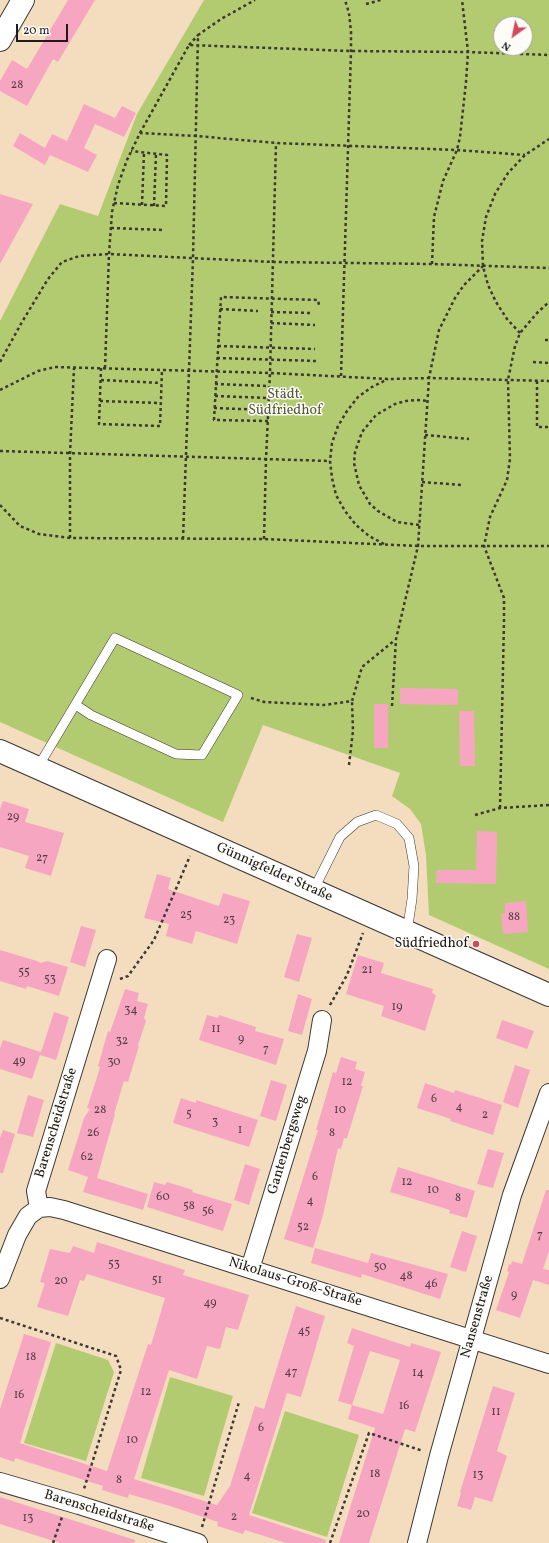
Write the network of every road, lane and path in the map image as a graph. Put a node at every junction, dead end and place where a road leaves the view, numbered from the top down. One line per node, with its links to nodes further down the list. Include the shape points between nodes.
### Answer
1 (23, 0): 8 (street)
2 (255, 0): 7 (path)
3 (345, 0): 11 (path, via 349,13)
4 (381, 0): 6 (path)
5 (462, 0): 12 (path)
6 (366, 4)
7 (198, 35): 9 (path); 10 (path)
8 (0, 40)
9 (189, 45): 10 (path); 14 (path)
10 (198, 45): 11 (path); 15 (path)
11 (351, 51): 12 (path); 18 (path)
12 (468, 52): 13 (path); 19 (path)
13 (549, 55)
14 (140, 133): 15 (path); 20 (path)
15 (196, 136): 17 (path); 30 (path)
16 (549, 139): 23 (path)
17 (276, 143): 18 (path); 31 (path)
18 (348, 146): 19 (path); 32 (path)
19 (457, 150): 23 (path); 33 (path, via 443,181 434,217)
20 (131, 151): 21 (path); 24 (path)
21 (144, 153): 22 (path); 25 (path)
22 (156, 154): 26 (path); 26 (path, via 167,155 166,206)
23 (525, 155): 34 (path, via 505,178 486,217 482,241)
24 (114, 203): 25 (path); 27 (path)
25 (142, 205): 26 (path)
26 (154, 206)
27 (111, 228): 28 (path); 29 (path)
28 (164, 230)
29 (109, 254): 30 (path); 54 (path, via 79,256 62,262 48,279); 59 (path)
30 (193, 258): 31 (path); 61 (path)
31 (273, 262): 32 (path); 36 (path)
32 (345, 263): 33 (path); 64 (path)
33 (432, 264): 34 (path)
34 (484, 266): 35 (path); 45 (path, via 488,285 496,302); 65 (path, via 464,285 439,330)
35 (549, 268)
36 (271, 299): 38 (path, via 318,300); 39 (path, via 221,297); 41 (path)
37 (549, 302): 45 (path)
38 (319, 305)
39 (220, 309): 40 (path); 48 (path)
40 (258, 311)
41 (271, 312): 42 (path); 43 (path)
42 (312, 313)
43 (271, 323): 44 (path); 49 (path)
44 (315, 325)
45 (520, 333): 68 (path)
46 (544, 340): 47 (path)
47 (549, 340)
48 (218, 346): 49 (path); 51 (path)
49 (271, 347): 50 (path); 52 (path)
50 (315, 349)
51 (217, 358): 52 (path); 62 (path)
52 (270, 360): 53 (path); 63 (path)
53 (317, 361)
54 (0, 362)
55 (533, 362): 56 (path)
56 (549, 363)
57 (74, 368): 58 (path); 74 (path, via 55,367 38,371); 87 (path)
58 (101, 368): 59 (path); 67 (path)
59 (105, 368): 60 (path)
60 (162, 370): 61 (path); 71 (path)
61 (188, 371): 62 (path); 88 (path)
62 (216, 372): 63 (path); 72 (path)
63 (270, 373): 64 (path); 73 (path)
64 (341, 376): 66 (path)
65 (429, 378): 66 (path); 68 (path); 78 (path)
66 (389, 379): 90 (path, via 358,397 347,411 332,443)
67 (101, 380): 71 (path); 77 (path)
68 (508, 380): 69 (path); 100 (path, via 510,459 507,480 490,517)
69 (537, 381): 70 (path); 83 (path, via 537,427)
70 (549, 381)
71 (161, 383): 79 (path)
72 (215, 384): 73 (path); 75 (path)
73 (269, 386): 76 (path)
74 (0, 390)
75 (215, 396): 76 (path); 80 (path)
76 (269, 398): 81 (path)
77 (100, 401): 79 (path); 79 (path, via 99,424 122,425 160,426)
78 (428, 401): 84 (path); 94 (path, via 406,401 381,411 362,432 354,463 359,485 370,504 392,519)
79 (160, 403)
80 (214, 408): 81 (path); 82 (path, via 214,420)
81 (268, 410): 82 (path)
82 (268, 421): 89 (path)
83 (549, 427)
84 (425, 435): 85 (path); 91 (path)
85 (469, 439)
86 (0, 451): 87 (path)
87 (70, 454): 88 (path); 95 (path)
88 (185, 456): 89 (path); 96 (path)
89 (266, 459): 90 (path); 97 (path)
90 (330, 461): 98 (path, via 336,495 345,511 369,536)
91 (422, 482): 92 (path); 94 (path)
92 (462, 484)
93 (0, 505): 95 (path, via 20,526 39,534)
94 (419, 525): 99 (path)
95 (70, 538): 96 (path)
96 (183, 540): 97 (path)
97 (264, 540): 98 (path)
98 (385, 544): 99 (path)
99 (418, 546): 100 (path); 102 (path)
100 (484, 546): 101 (path); 111 (path, via 504,598)
101 (549, 546)
102 (396, 639): 104 (path, via 362,667); 106 (path)
103 (238, 695): 104 (path, via 264,702 324,705); 105 (lane, via 202,755 176,754); 105 (lane, via 115,638)
104 (352, 701): 108 (path, via 353,732)
105 (76, 705): 109 (lane)
106 (392, 706)
107 (0, 750): 109 (street, Günnigfelder Straße)
108 (349, 765)
109 (38, 767): 113 (street, Günnigfelder Straße)
110 (549, 804): 111 (path)
111 (500, 808): 112 (path)
112 (475, 815)
113 (197, 839): 114 (street, Günnigfelder Straße); 118 (path, via 154,940 128,976)
114 (313, 891): 115 (street, Günnigfelder Straße); 116 (lane, via 340,837 357,822 376,815 397,824 408,838 414,866)
115 (370, 916): 116 (street, Günnigfelder Straße); 120 (path, via 347,975)
116 (407, 932): 119 (street, Günnigfelder Straße)
117 (107, 958): 118 (street, Barenscheidstraße)
118 (99, 988): 122 (street, Barenscheidstraße, via 36,1191)
119 (549, 995)
120 (322, 1020): 123 (street, Gantenbergsweg, via 317,1051)
121 (549, 1094): 126 (street, Nansenstraße, via 512,1195)
122 (39, 1208): 123 (street, Nikolaus-Groß-Straße, via 64,1210); 124 (street, via 28,1216 17,1236)
123 (250, 1269): 126 (street, Nikolaus-Groß-Straße)
124 (0, 1279)
125 (0, 1318): 131 (path, via 116,1356 121,1370)
126 (471, 1339): 127 (street, Nikolaus-Groß-Straße); 129 (street, Nansenstraße)
127 (549, 1364)
128 (239, 1402): 133 (path)
129 (439, 1456): 134 (path, via 369,1433); 135 (street, Nansenstraße)
130 (0, 1482): 131 (street, Barenscheidstraße)
131 (73, 1503): 132 (path); 133 (street, Barenscheidstraße)
132 (53, 1543)
133 (198, 1543)
134 (330, 1543)
135 (417, 1543)

